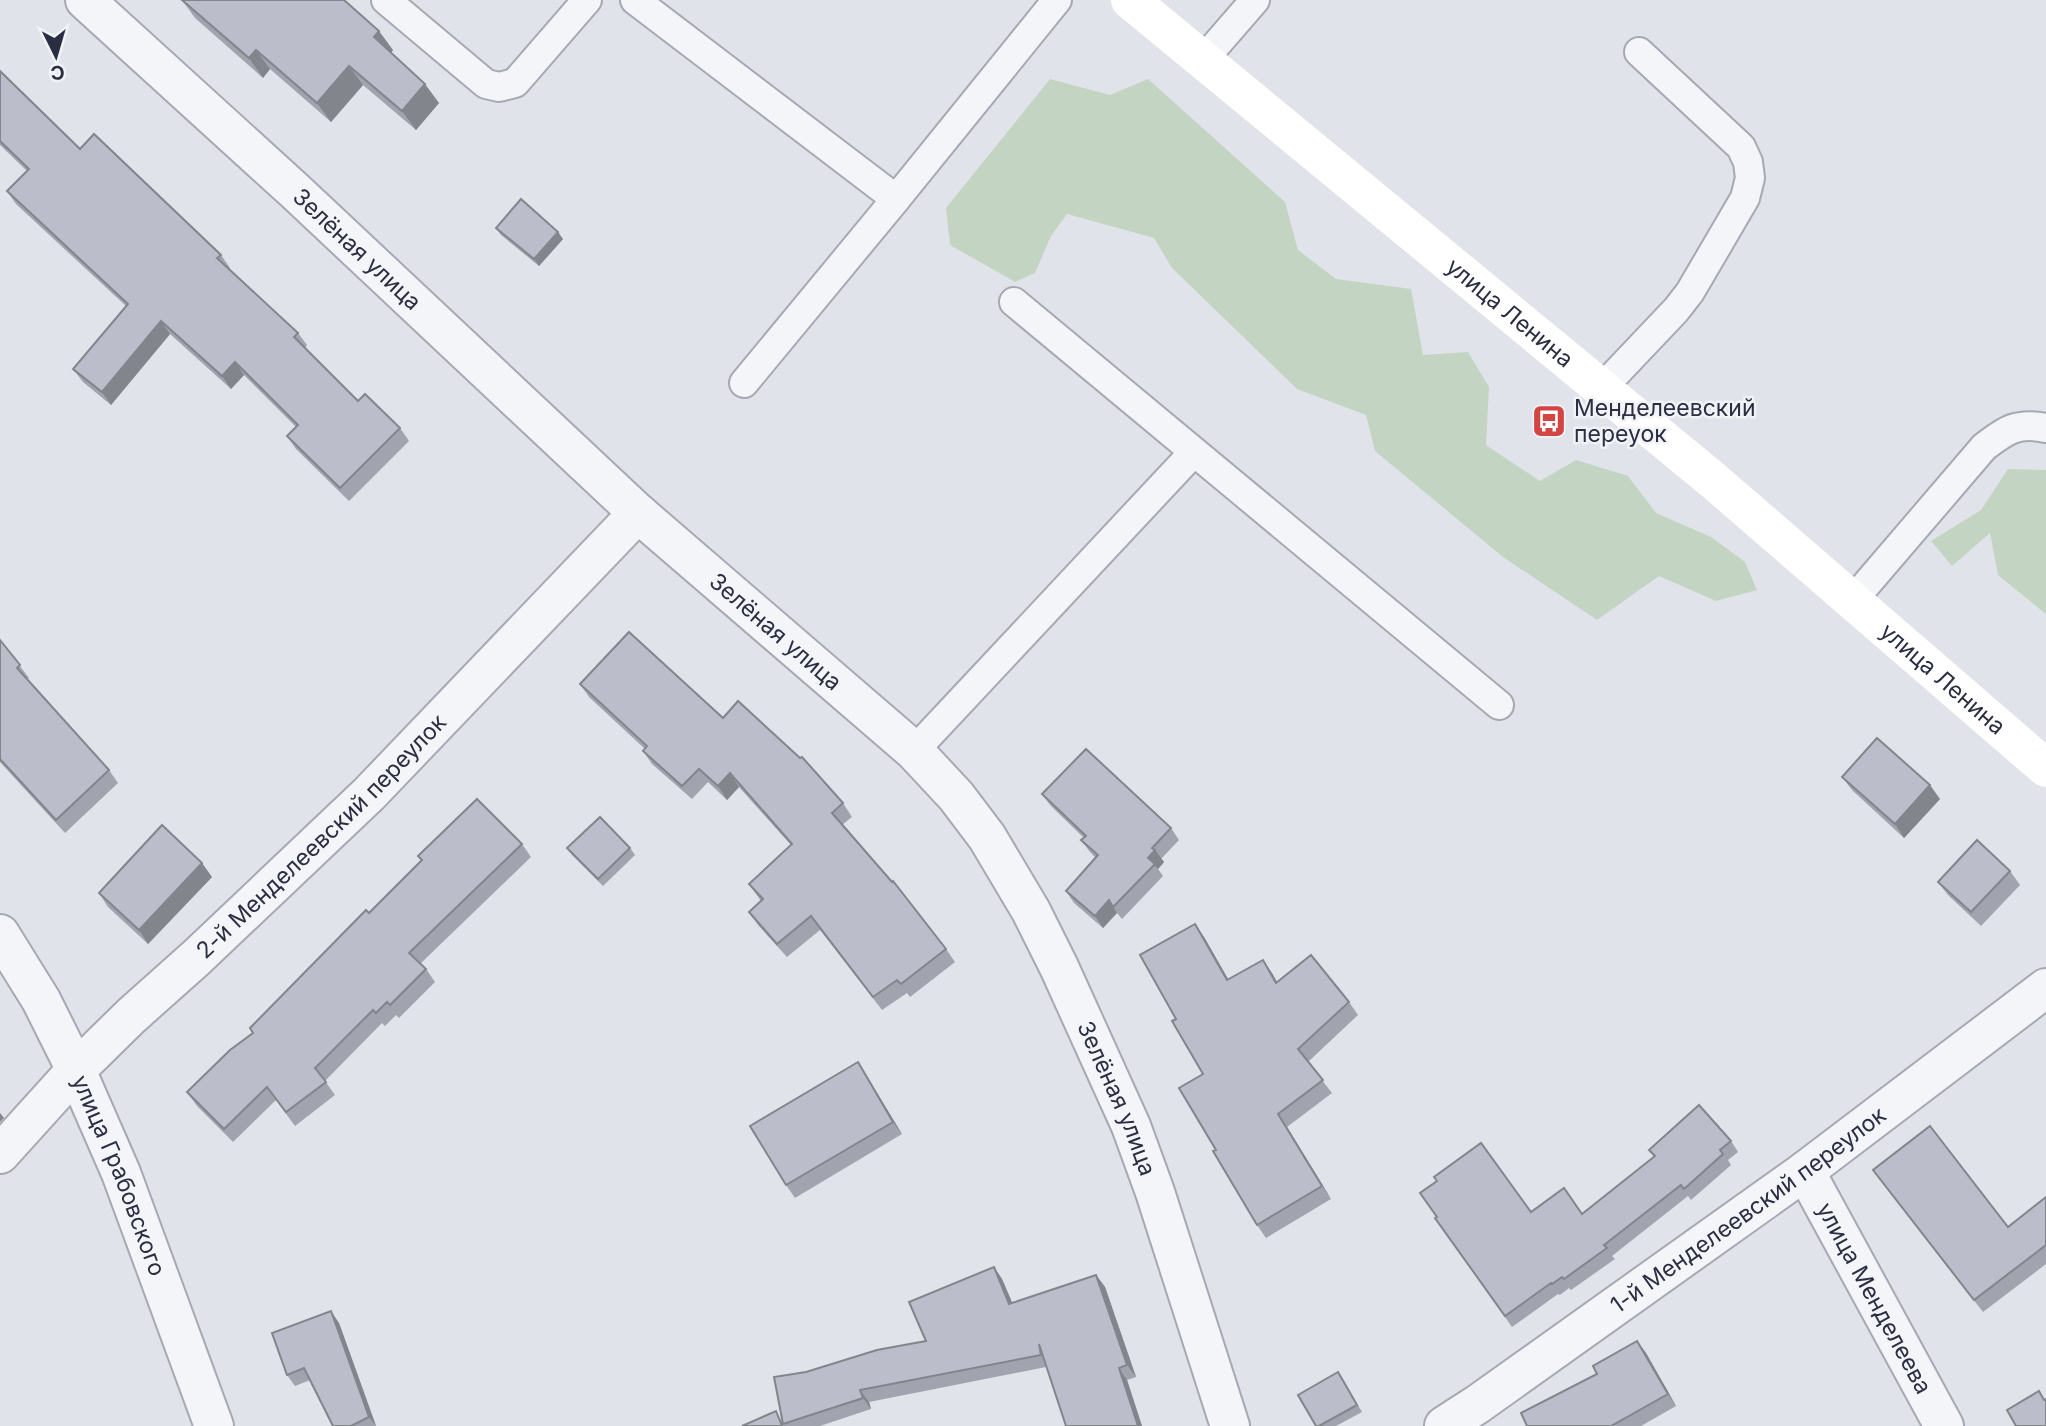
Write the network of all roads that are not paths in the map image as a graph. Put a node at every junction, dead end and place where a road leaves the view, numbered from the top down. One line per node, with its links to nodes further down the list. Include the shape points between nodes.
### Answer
1 (85, 0): 16 (street, Зелёная улица)
2 (386, 0): 3 (lane, via 486,84 499,87 515,82)
3 (587, 0)
4 (635, 0): 10 (lane)
5 (1057, 0): 10 (lane)
6 (1130, 0): 9 (main road, улица Ленина)
7 (1255, 0): 9 (lane)
8 (1639, 52): 13 (lane, via 1741,147 1749,178 1745,198 1690,292)
9 (1203, 60): 13 (main road, улица Ленина)
10 (896, 199): 12 (lane)
11 (1014, 302): 15 (lane)
12 (744, 383)
13 (1602, 388): 17 (main road, улица Ленина)
14 (2046, 428): 17 (lane, via 2016,427 1984,447)
15 (1193, 453): 18 (lane); 19 (lane)
16 (638, 513): 19 (street, Зелёная улица); 23 (street, 2-й Менделеевский переулок, via 369,794)
17 (1853, 600): 20 (main road, улица Ленина)
18 (1499, 705)
19 (914, 751): 28 (street, Зелёная улица, via 987,837 1059,967 1155,1192)
20 (2046, 768)
21 (0, 934): 23 (street, улица Грабовского, via 41,1000)
22 (2046, 988): 25 (street, 1-й Менделеевский переулок)
23 (76, 1070): 24 (street, 2-й Менделеевский переулок); 27 (street, улица Грабовского, via 121,1173)
24 (0, 1154)
25 (1805, 1171): 26 (street, 1-й Менделеевский переулок); 30 (street, улица Менделеева)
26 (1484, 1415): 29 (street, 1-й Менделеевский переулок)
27 (214, 1426)
28 (1230, 1426)
29 (1444, 1426)
30 (1944, 1426)

